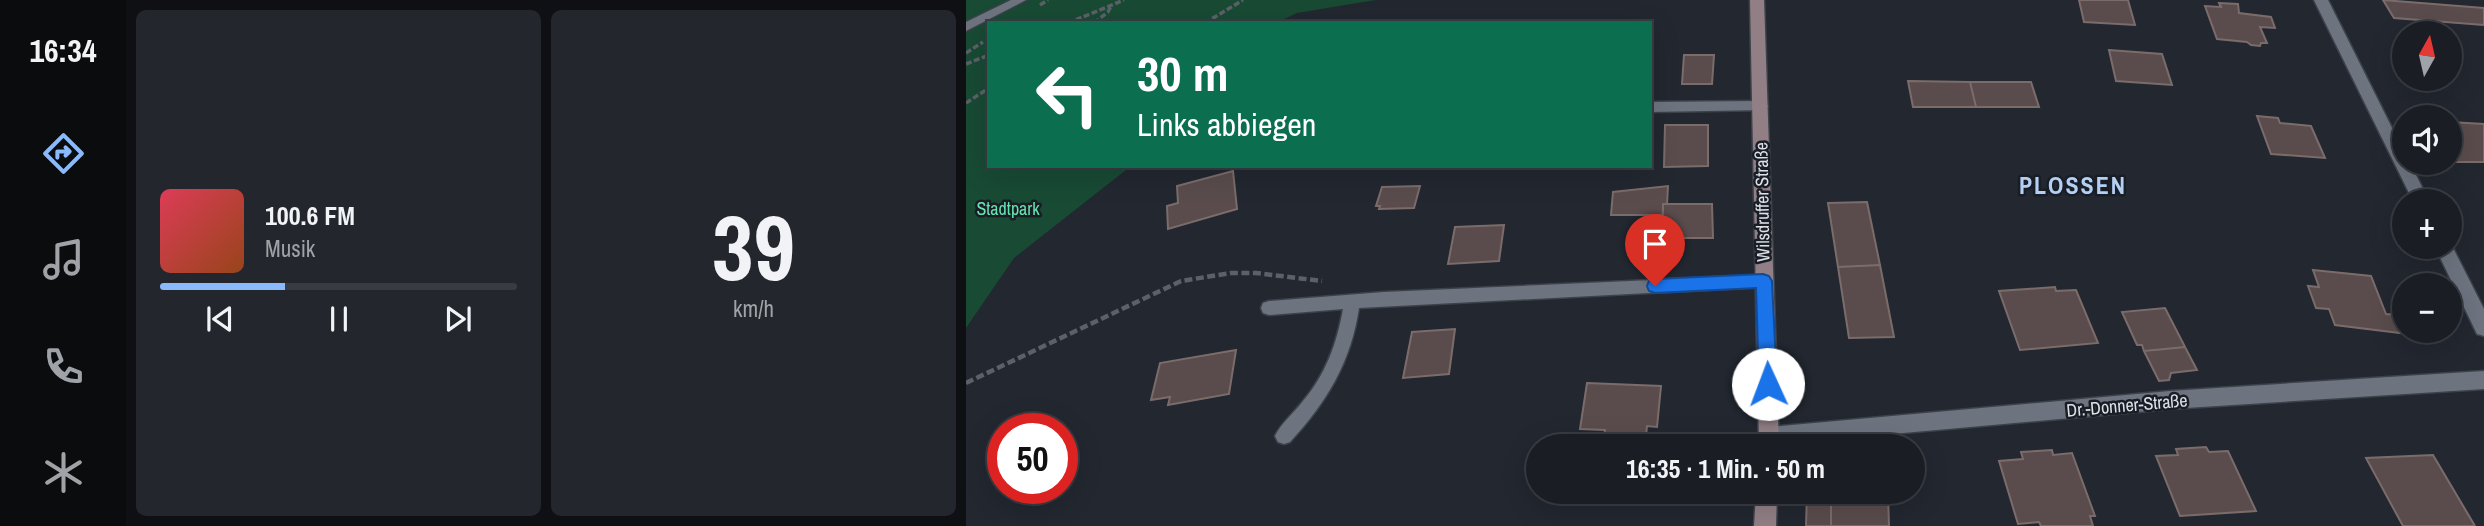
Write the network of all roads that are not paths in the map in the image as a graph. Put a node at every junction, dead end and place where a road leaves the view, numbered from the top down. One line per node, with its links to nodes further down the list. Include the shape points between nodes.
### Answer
1 (1020, 0): 4 (lane)
2 (1757, 0): 5 (main road, Wilsdruffer Straße)
3 (2321, 0): 7 (street)
4 (966, 27)
5 (1760, 106): 6 (street); 9 (main road, Wilsdruffer Straße)
6 (1652, 107)
7 (2415, 189)
8 (2450, 259): 12 (street)
9 (1763, 281): 10 (lane); 14 (main road, Wilsdruffer Straße)
10 (1352, 301): 11 (lane); 16 (lane, via 1348,330 1327,386)
11 (1269, 308)
12 (2484, 328)
13 (2484, 380): 15 (street, Dr.-Donner-Straße, via 2170,400)
14 (1770, 434)
15 (1838, 434)
16 (1283, 436)
17 (1766, 504): 18 (main road)
18 (1765, 526)

